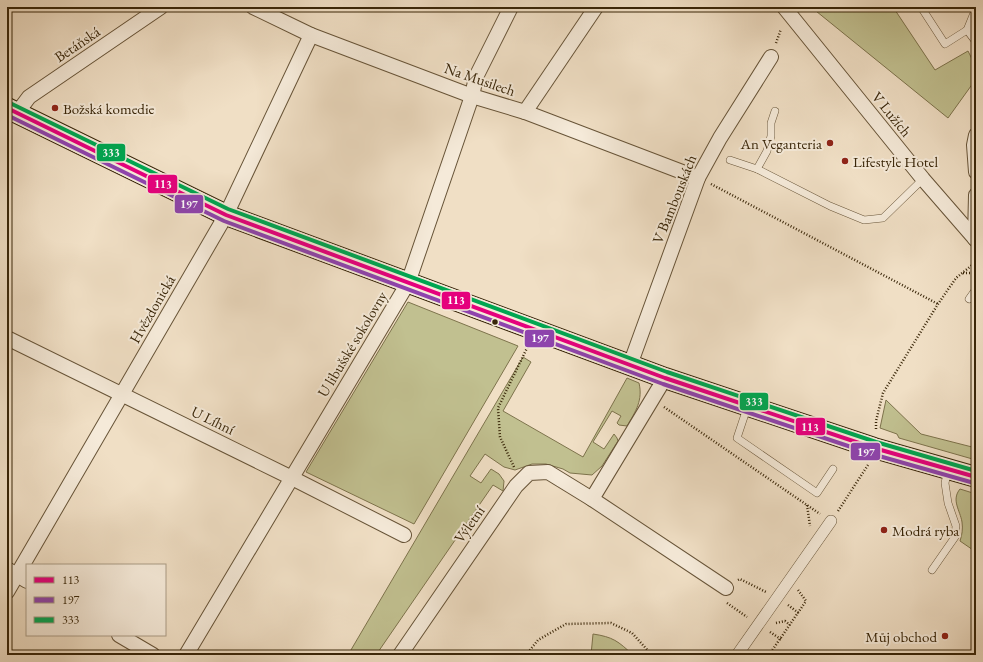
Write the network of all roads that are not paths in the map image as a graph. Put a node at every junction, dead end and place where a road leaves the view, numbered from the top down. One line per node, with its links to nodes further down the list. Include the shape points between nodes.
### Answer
1 (161, 7): 13 (street, Betáňská)
2 (253, 7): 9 (street, Na Musilech)
3 (511, 7): 12 (street, U libušské sokolovny, via 476,77)
4 (596, 7): 15 (street)
5 (921, 7): 8 (lane, via 945,44)
6 (976, 8): 8 (lane)
7 (786, 9): 21 (street, V Lužích)
8 (967, 30): 10 (lane)
9 (311, 35): 12 (street, Na Musilech); 23 (street, Hvězdonická)
10 (976, 42)
11 (771, 57): 20 (street, V Bambouskách)
12 (472, 96): 15 (street, Na Musilech); 25 (street, U libušské sokolovny)
13 (12, 110): 23 (main road)
14 (775, 111): 18 (lane, via 767,151)
15 (525, 112): 20 (street, Na Musilech)
16 (976, 135): 19 (street)
17 (730, 160): 18 (lane)
18 (757, 169): 21 (lane, via 864,220 883,218)
19 (976, 172)
20 (698, 178): 29 (street, V Bambouskách)
21 (923, 179): 24 (street, V Lužích)
22 (976, 195): 24 (street)
23 (226, 215): 25 (main road); 31 (street, Hvězdonická)
24 (976, 238)
25 (408, 283): 29 (main road); 36 (street, U libušské sokolovny)
26 (976, 289): 27 (lane)
27 (969, 299)
28 (7, 338): 31 (street, U Líhní)
29 (630, 365): 30 (main road)
30 (665, 378): 32 (main road); 37 (street)
31 (122, 394): 36 (street, U Líhní); 41 (street, Hvězdonická)
32 (748, 406): 33 (lane, via 737,438 817,493); 34 (main road, via 875,440)
33 (833, 469)
34 (948, 469): 35 (main road); 40 (lane, via 946,490 956,532 955,538)
35 (976, 477)
36 (292, 478): 39 (street, U Líhní); 46 (street, U libušské sokolovny)
37 (592, 499): 42 (street); 47 (street, Výletní, via 548,472 529,473 511,493)
38 (831, 521): 48 (street)
39 (404, 535)
40 (932, 570)
41 (17, 575): 43 (street, Hvězdonická)
42 (726, 588)
43 (7, 592)
44 (121, 636): 45 (street)
45 (153, 655)
46 (186, 655)
47 (400, 655)
48 (737, 655)

